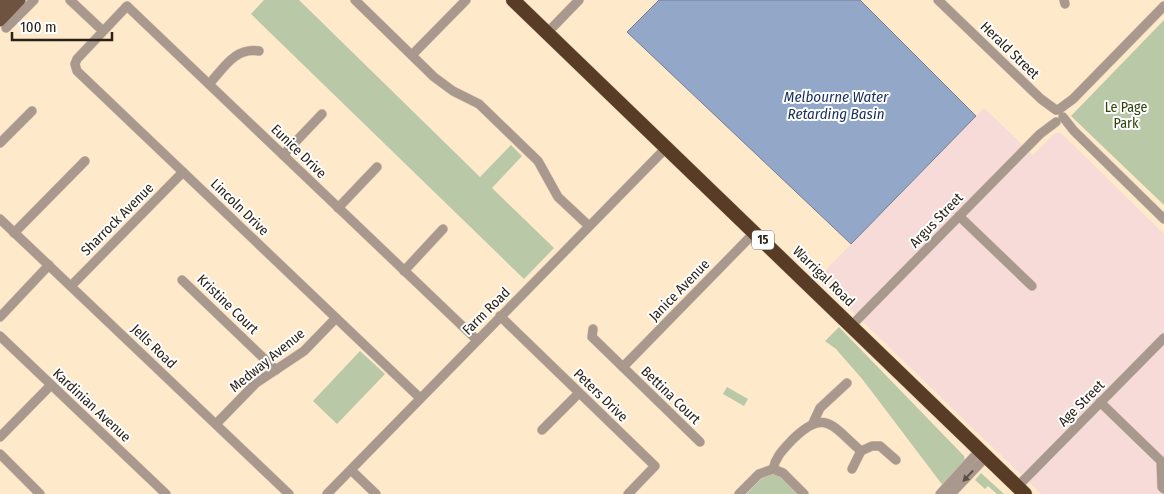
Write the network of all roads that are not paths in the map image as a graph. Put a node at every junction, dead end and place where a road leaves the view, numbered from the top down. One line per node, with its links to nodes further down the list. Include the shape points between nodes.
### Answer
1 (8, 0): 11 (main road)
2 (20, 0): 12 (main road)
3 (34, 0): 12 (street)
4 (70, 0): 13 (street)
5 (355, 0): 16 (street)
6 (466, 0): 16 (street)
7 (513, 0): 14 (highway, Warrigal Road / 15)
8 (579, 0): 14 (street)
9 (938, 0): 20 (street, Herald Street)
10 (1164, 6): 20 (street, Argus Street)
11 (0, 8)
12 (5, 24)
13 (103, 31): 17 (street, Eunice Drive, via 127,6); 26 (street, Lincoln Drive, via 76,59 76,68)
14 (547, 33): 22 (highway, Warrigal Road / 15)
15 (259, 51): 17 (street, via 238,52)
16 (412, 55): 31 (street, via 453,91 479,104 538,161 558,197)
17 (209, 84): 23 (street, Eunice Drive)
18 (32, 111): 21 (street)
19 (322, 114): 23 (street)
20 (1057, 116): 28 (street, Argus Street); 30 (street, Herald Street)
21 (0, 144)
22 (666, 148): 31 (street, Farm Road); 34 (highway, Warrigal Road / 15)
23 (284, 155): 27 (street, Eunice Drive)
24 (85, 161): 33 (street)
25 (377, 167): 27 (street)
26 (184, 172): 38 (street, Sharrock Avenue); 42 (street, Lincoln Drive)
27 (338, 208): 36 (street, Eunice Drive)
28 (959, 216): 39 (street); 43 (street, Argus Street)
29 (0, 219): 33 (street, Jells Road)
30 (1164, 219)
31 (589, 226): 40 (street, Farm Road)
32 (443, 230): 36 (street)
33 (14, 232): 35 (street, Jells Road)
34 (755, 232): 43 (highway, Warrigal Road / 15); 48 (street, Janice Avenue)
35 (49, 265): 38 (street, Jells Road); 41 (street)
36 (404, 271): 47 (street, Eunice Drive)
37 (182, 280): 49 (street, Kristine Court)
38 (71, 286): 56 (street, Jells Road)
39 (1032, 286)
40 (500, 316): 47 (street, Farm Road); 52 (street, Peters Drive)
41 (0, 317)
42 (336, 318): 49 (street, Medway Avenue, via 304,351); 53 (street, Lincoln Drive)
43 (852, 326): 62 (highway, Warrigal Road / 15)
44 (593, 329): 48 (street, Bettina Court, via 592,337)
45 (0, 336): 51 (street, Kardinian Avenue)
46 (1164, 338): 54 (street, Age Street)
47 (476, 340): 53 (street, Farm Road)
48 (623, 367): 59 (street, Bettina Court)
49 (276, 370): 56 (street, Medway Avenue, via 256,383)
50 (848, 383): 55 (street, via 820,408)
51 (51, 385): 58 (street); 70 (street, Kardinian Avenue)
52 (579, 393): 57 (street); 74 (street, Peters Drive, via 655,466)
53 (420, 398): 66 (street, Farm Road)
54 (1100, 402): 67 (street, via 1161,462); 68 (street, Age Street)
55 (813, 423): 60 (street, via 828,423); 64 (street, via 777,455)
56 (216, 424): 71 (street, Jells Road)
57 (542, 430)
58 (0, 437)
59 (700, 442)
60 (861, 451): 63 (street, via 880,446); 65 (street)
61 (0, 454): 69 (street)
62 (982, 454): 68 (highway, Warrigal Road / 15); 77 (street); 78 (street, one-way to 78)
63 (896, 460)
64 (773, 469): 75 (street, via 759,474); 76 (street, via 783,473)
65 (852, 469)
66 (351, 470): 72 (street, Farm Road); 73 (street)
67 (1164, 489)
68 (1021, 490)
69 (40, 494)
70 (166, 494)
71 (290, 494)
72 (327, 494)
73 (376, 494)
74 (628, 494)
75 (740, 494)
76 (804, 494)
77 (940, 494)
78 (950, 494)

